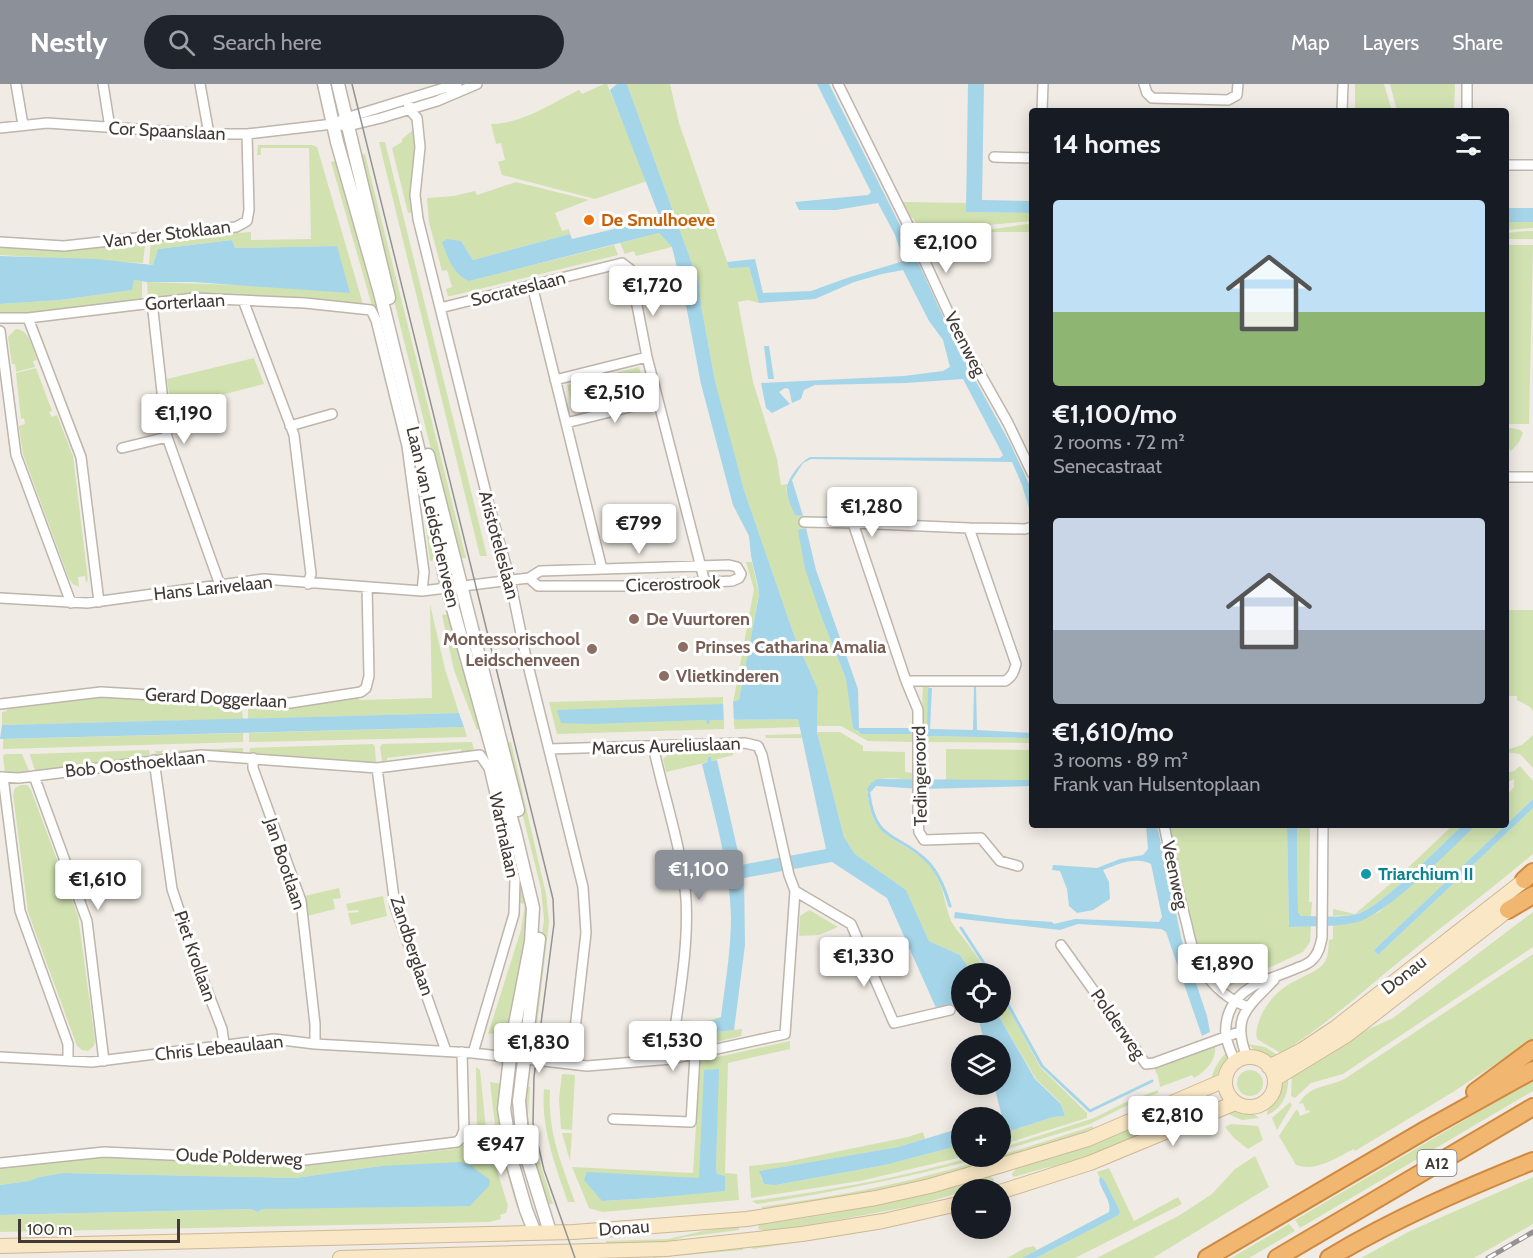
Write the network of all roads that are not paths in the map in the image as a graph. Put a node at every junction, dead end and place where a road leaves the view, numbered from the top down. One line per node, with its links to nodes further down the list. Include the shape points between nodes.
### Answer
1 (16, 84): 20 (street)
2 (103, 84): 22 (street)
3 (200, 84): 23 (street)
4 (324, 84): 19 (street, Laan van Leidschenveen)
5 (338, 84): 18 (street, Laan van Leidschenveen)
6 (457, 84): 14 (street)
7 (477, 84): 14 (street)
8 (838, 84): 45 (street, Veenweg, via 960,338)
9 (1042, 84): 15 (street)
10 (1144, 84): 11 (street, via 1152,98 1195,100 1233,99)
11 (1238, 84)
12 (1343, 84): 16 (street)
13 (1467, 84): 17 (street)
14 (408, 105): 18 (street, Cor Spaanslaan); 33 (street, Aristoteleslaan, via 417,118 420,147 415,195 418,219)
15 (1042, 108)
16 (1342, 108)
17 (1467, 108)
18 (347, 122): 19 (street, Cor Spaanslaan); 59 (street, Laan van Leidschenveen)
19 (333, 124): 24 (street, Cor Spaanslaan); 61 (street, Laan van Leidschenveen, via 422,460)
20 (22, 125): 21 (street, Cor Spaanslaan); 22 (street, Cor Spaanslaan)
21 (0, 128)
22 (110, 128): 23 (street, Cor Spaanslaan)
23 (209, 134): 24 (street, Cor Spaanslaan)
24 (247, 134): 29 (street, Van der Stoklaan, via 249,210 247,221 236,227 64,246)
25 (994, 157): 26 (street)
26 (1029, 158)
27 (1509, 165): 28 (street)
28 (1533, 165)
29 (0, 242)
30 (532, 285): 33 (street, Socrateslaan); 37 (street, Socrateslaan, via 622,263 630,269); 38 (street)
31 (243, 300): 32 (street, Gorterlaan, via 195,298); 42 (street); 62 (street, Gorterlaan, via 370,310 376,320 407,446 424,572)
32 (152, 302): 35 (street, Gorterlaan); 43 (street)
33 (440, 308): 55 (street, Aristoteleslaan)
34 (0, 318): 35 (street, Gorterlaan)
35 (28, 318): 64 (street, via 81,457)
36 (0, 331): 65 (street, via 16,455)
37 (647, 357): 38 (street); 39 (street, Socrateslaan)
38 (555, 380): 41 (street)
39 (658, 400): 41 (street); 52 (street, Socrateslaan)
40 (332, 414): 42 (street)
41 (566, 423): 53 (street)
42 (290, 426): 57 (street, via 311,574)
43 (167, 437): 44 (street); 58 (street)
44 (122, 448)
45 (1029, 467)
46 (1509, 477): 47 (street)
47 (1533, 477)
48 (804, 522): 49 (street)
49 (853, 523): 50 (street); 66 (street, Tedingeroord)
50 (969, 528): 51 (street); 66 (street, via 1016,664 1014,671 1005,681)
51 (1029, 528)
52 (701, 566): 53 (street, Cicerostrook); 56 (street, Socrateslaan); 56 (street, Cicerostrook, via 734,566 741,574 732,581)
53 (602, 569): 54 (street, Cicerostrook, via 540,571)
54 (529, 578): 55 (street, Cicerostrook); 56 (street, Cicerostrook, via 538,586)
55 (510, 580): 59 (street, Cicerostrook); 69 (street, Aristoteleslaan)
56 (705, 583)
57 (308, 584): 58 (street, Hans Larivelaan, via 264,579); 60 (street, Hans Larivelaan)
58 (220, 585): 64 (street, Hans Larivelaan)
59 (462, 585): 61 (street, Hans Larivelaan); 97 (street, Laan van Leidschenveen, via 540,904 539,946)
60 (367, 587): 62 (street, Hans Larivelaan); 67 (street, Gerard Doggerlaan, via 369,676 361,692 290,703 101,692)
61 (447, 587): 62 (street, Hans Larivelaan); 96 (street, Laan van Leidschenveen, via 533,908 531,942)
62 (422, 591)
63 (0, 598): 65 (street, Hans Larivelaan)
64 (99, 602): 65 (street, Hans Larivelaan)
65 (71, 603)
66 (906, 681): 77 (street, Tedingeroord, via 918,710 919,832 924,840 981,838 1000,861)
67 (0, 704)
68 (653, 746): 69 (street, Marcus Aureliuslaan); 79 (street, Marcus Aureliuslaan, via 758,746); 98 (street, via 683,874 686,905 685,950)
69 (549, 749): 102 (street, Aristoteleslaan, via 586,911)
70 (253, 758): 71 (street, Bob Oosthoeklaan, via 201,755); 72 (street, Bob Oosthoeklaan); 89 (street, Jan Bootlaan, via 253,768 301,901)
71 (154, 760): 73 (street, Bob Oosthoeklaan); 88 (street, Piet Krollaan, via 172,889)
72 (377, 768): 91 (street, Zandberglaan, via 395,906); 93 (street, Wartnalaan, via 480,755 489,768 516,897)
73 (34, 776): 74 (street, Bob Oosthoeklaan); 101 (street, via 87,921)
74 (1, 777): 100 (street, via 20,912 68,1044)
75 (1165, 828): 83 (street, Veenweg, via 1196,958 1210,980)
76 (1323, 828): 82 (street, via 1319,952 1313,960)
77 (1018, 866)
78 (1531, 882): 80 (highway); 104 (main road, Donau)
79 (795, 891): 85 (street, via 851,924 894,1023); 94 (street, Marcus Aureliuslaan, via 784,1034)
80 (1508, 910): 104 (main road, Donau, via 1347,1035)
81 (1061, 945): 87 (street, Polderweg, via 1146,1064)
82 (1275, 978): 83 (street, via 1260,982); 84 (street)
83 (1234, 1002): 84 (street, Veenweg); 87 (street, via 1227,1015)
84 (1248, 1008): 86 (street)
85 (950, 1010)
86 (1239, 1032): 87 (street); 99 (street)
87 (1226, 1036): 99 (street)
88 (224, 1044): 89 (street, Chris Lebeaulaan, via 274,1039); 101 (street, Chris Lebeaulaan)
89 (315, 1044): 91 (street, Chris Lebeaulaan)
90 (1533, 1049): 109 (highway, A12)
91 (446, 1051): 92 (street, Chris Lebeaulaan)
92 (462, 1052): 93 (street, Chris Lebeaulaan); 111 (street, Oude Polderweg, via 464,1130 457,1142 297,1161 104,1152)
93 (472, 1053): 96 (street, Chris Lebeaulaan)
94 (695, 1055): 98 (street, Marcus Aureliuslaan); 108 (street, via 691,1122)
95 (0, 1057): 100 (street, Chris Lebeaulaan)
96 (509, 1057): 97 (street); 115 (street, Laan van Leidschenveen, via 504,1109 513,1165)
97 (523, 1058): 102 (street, Marcus Aureliuslaan); 114 (street, Laan van Leidschenveen, via 519,1101 522,1133)
98 (671, 1059): 102 (street, Marcus Aureliuslaan)
99 (1241, 1060): 104 (main road, via 1259,1059); 105 (main road, via 1228,1070)
100 (68, 1061): 101 (street, Chris Lebeaulaan)
101 (104, 1061)
102 (571, 1064)
103 (1533, 1070): 109 (highway, A12)
104 (1272, 1073): 106 (main road, via 1273,1091 1263,1104 1251,1107)
105 (1225, 1080): 106 (main road, via 1227,1092); 114 (main road, Donau, via 1088,1139 887,1196 747,1219)
106 (1235, 1102): 112 (main road, via 1090,1163)
107 (1533, 1107): 121 (highway, A12)
108 (613, 1119)
109 (1427, 1129): 120 (highway, A12)
110 (1533, 1161): 122 (highway, A12, via 1443,1198)
111 (0, 1163)
112 (1011, 1188)
113 (951, 1206): 118 (main road, Donau, via 884,1221 747,1241)
114 (550, 1232): 115 (main road, Donau); 118 (main road, Laan van Leidschenveen)
115 (535, 1233): 116 (main road, Donau); 117 (main road, Laan van Leidschenveen)
116 (0, 1246)
117 (542, 1255): 118 (main road, Donau); 119 (main road, Donau)
118 (557, 1255)
119 (340, 1258)
120 (1207, 1258)
121 (1277, 1258)
122 (1329, 1258)

